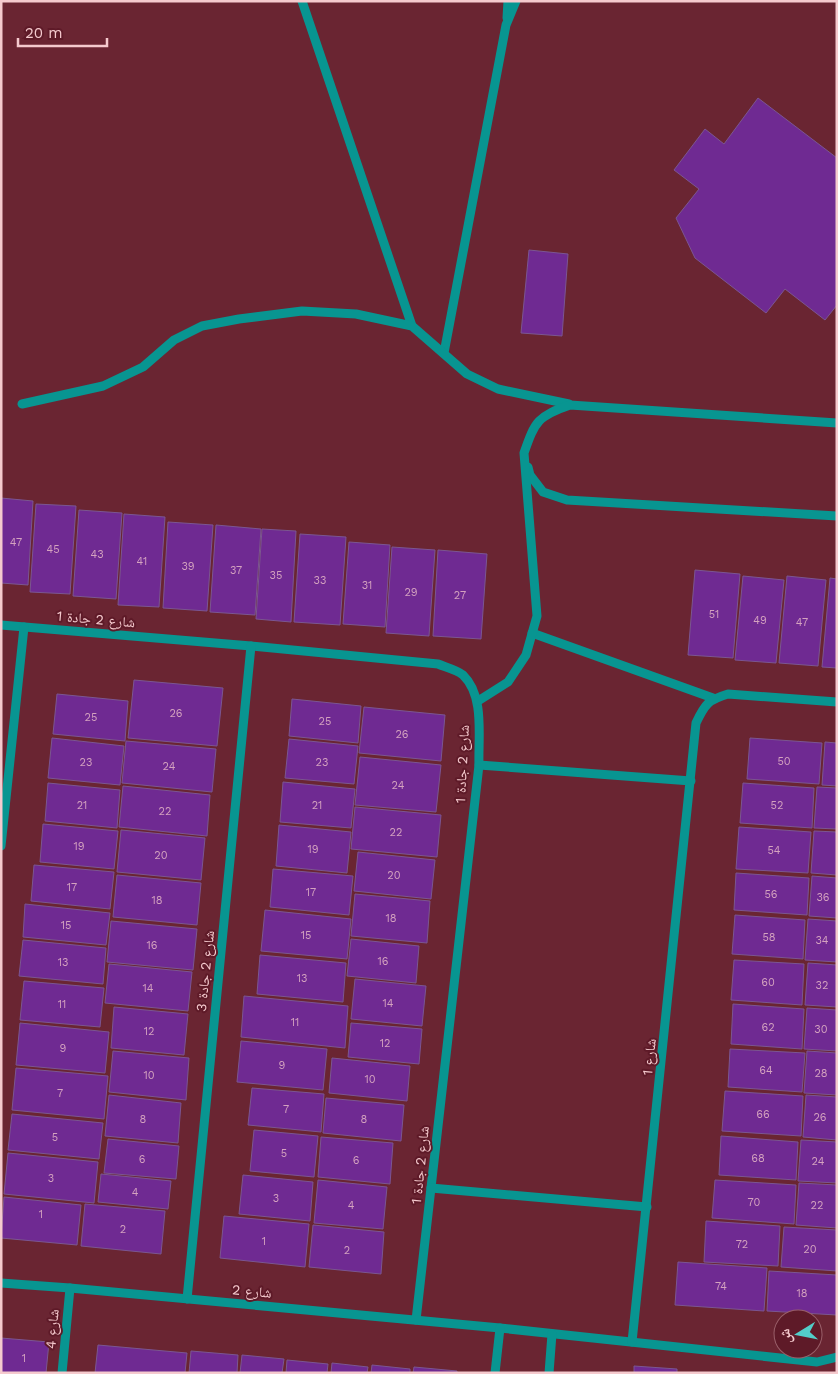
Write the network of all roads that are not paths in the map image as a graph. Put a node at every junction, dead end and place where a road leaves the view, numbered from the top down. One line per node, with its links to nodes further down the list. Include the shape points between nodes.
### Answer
1 (302, 1): 5 (street)
2 (508, 1): 4 (street)
3 (516, 1): 4 (street)
4 (506, 26): 6 (street)
5 (412, 326): 6 (street); 7 (street, via 356,314 302,311 202,326 174,340 143,367 103,386)
6 (444, 353): 8 (street, via 467,374 498,388)
7 (22, 404)
8 (570, 405): 9 (street); 10 (street, via 548,412 532,428)
9 (837, 422)
10 (524, 453): 11 (street, via 530,475 543,492 567,500); 14 (street, via 537,616)
11 (837, 516)
12 (1, 624): 13 (street, شارع 2 جادة 1)
13 (24, 627): 15 (street, شارع 2 جادة 1); 21 (street)
14 (532, 633): 16 (street); 17 (street, via 526,655 508,682)
15 (251, 646): 17 (street, شارع 2 جادة 1, via 438,664 462,674); 26 (street, شارع 2 جادة 3)
16 (713, 698): 18 (street, via 728,694); 20 (street, شارع 1, via 703,708 696,723)
17 (478, 701): 19 (street, شارع 2 جادة 1)
18 (837, 702)
19 (479, 765): 20 (street); 22 (street, شارع 2 جادة 1)
20 (691, 781): 23 (street, شارع 1)
21 (1, 846)
22 (431, 1188): 23 (street); 27 (street, شارع 2 جادة 1)
23 (647, 1207): 30 (street, شارع 1)
24 (1, 1283): 25 (street, شارع 2)
25 (70, 1288): 26 (street, شارع 2); 32 (street, شارع 4)
26 (187, 1298): 27 (street, شارع 2)
27 (416, 1320): 28 (street, شارع 2)
28 (500, 1328): 29 (street, شارع 2); 33 (street)
29 (552, 1334): 30 (street, شارع 2); 34 (street)
30 (632, 1342): 31 (street, via 817,1362)
31 (837, 1357)
32 (62, 1373)
33 (495, 1373)
34 (549, 1373)

